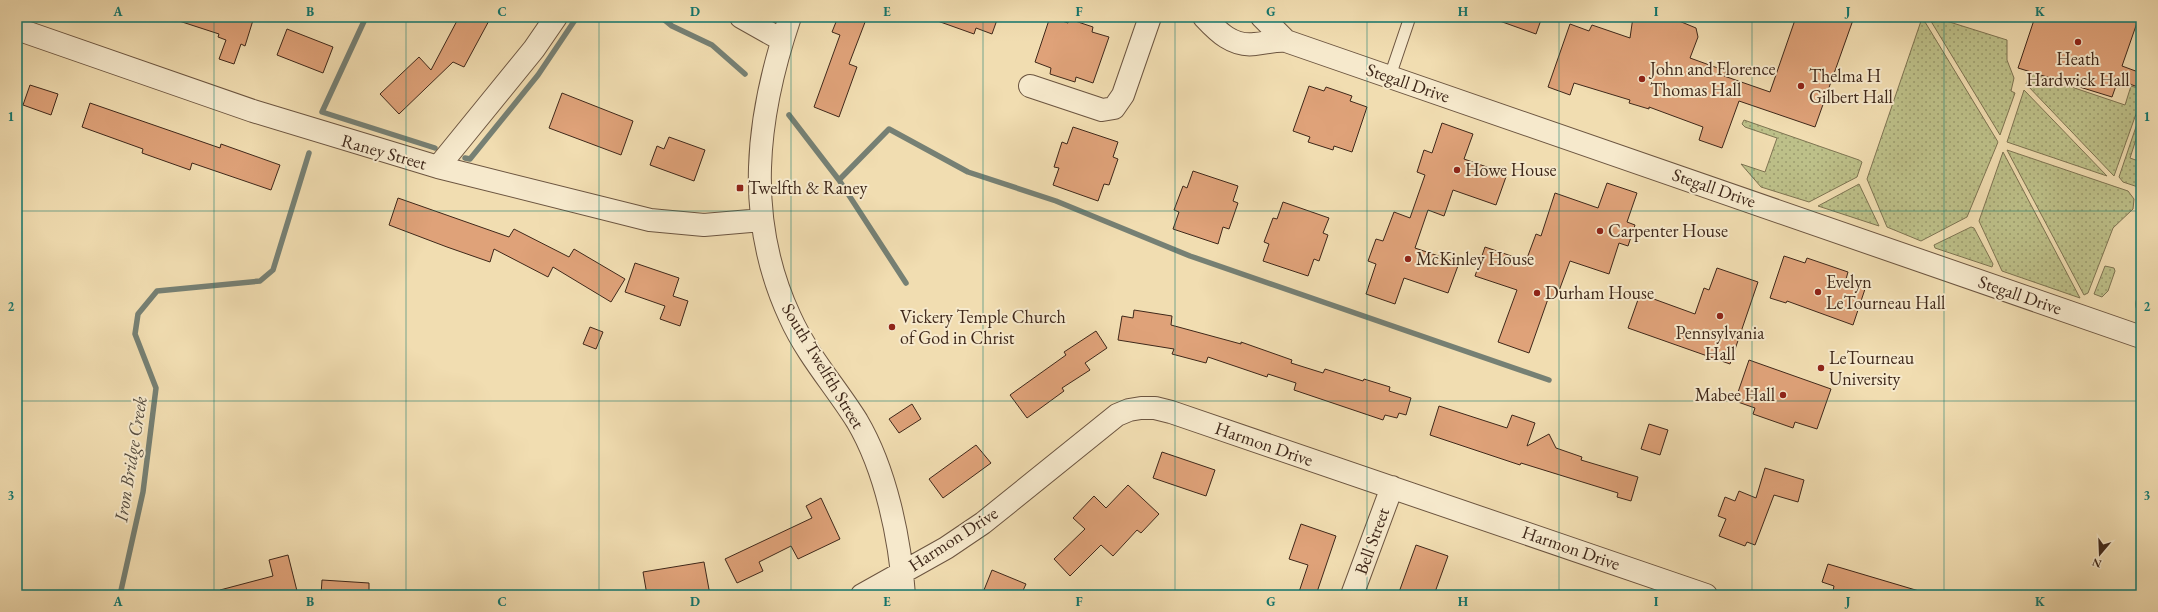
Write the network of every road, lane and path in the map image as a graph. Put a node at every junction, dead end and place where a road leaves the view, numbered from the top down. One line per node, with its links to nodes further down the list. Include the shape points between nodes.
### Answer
1 (556, 17): 13 (street, via 534,49)
2 (741, 17): 9 (street)
3 (790, 17): 9 (street, South Twelfth Street)
4 (1150, 17): 12 (street, via 1123,95 1114,108 1102,110)
5 (1204, 17): 10 (street, Stegall Drive, via 1221,35 1240,44)
6 (1262, 17): 10 (street, Stegall Drive)
7 (1410, 17): 11 (lane)
8 (17, 29): 13 (street, Raney Street, via 253,111)
9 (782, 40): 14 (street, South Twelfth Street, via 766,102 760,140)
10 (1286, 41): 11 (street, Stegall Drive)
11 (1390, 76): 15 (street, Stegall Drive)
12 (1030, 86)
13 (438, 168): 14 (street, Raney Street, via 650,220 704,225)
14 (762, 220): 17 (street, South Twelfth Street, via 772,273 790,318 814,359 857,422 873,454 889,503)
15 (2141, 337)
16 (1392, 487): 17 (street, Harmon Drive, via 1171,412 1155,408 1128,410 1107,421 982,523 946,548); 18 (street, Harmon Drive); 21 (street, Bell Street)
17 (903, 571): 19 (street, Harmon Drive); 20 (street, South Twelfth Street)
18 (1653, 586): 22 (street, Harmon Drive)
19 (862, 595)
20 (904, 595)
21 (1352, 595)
22 (1706, 595)

